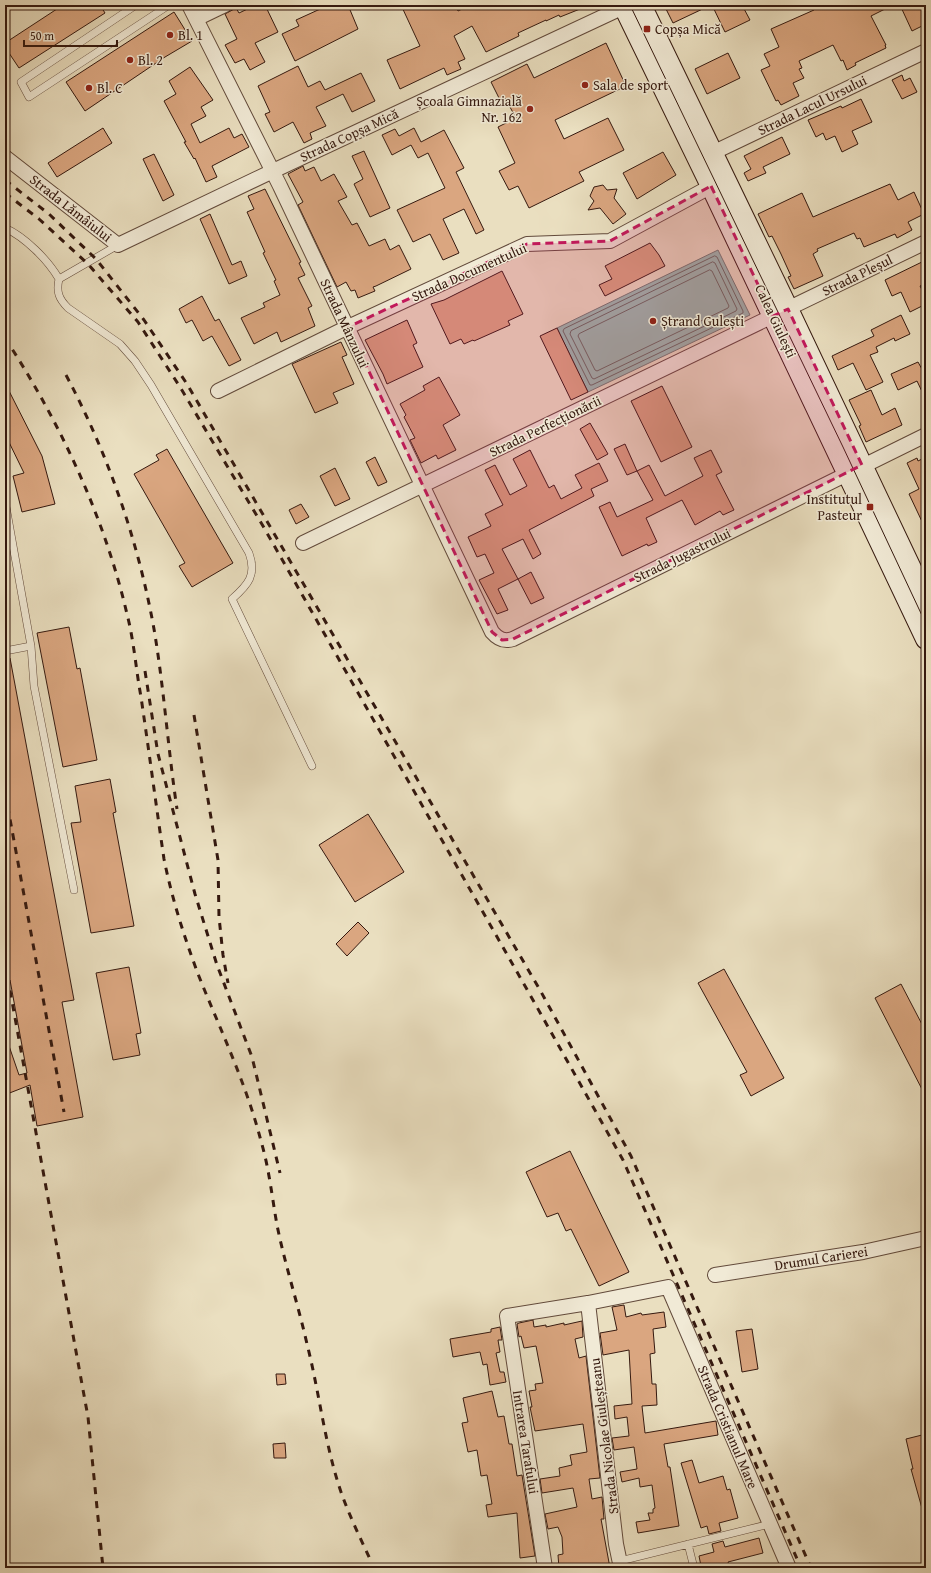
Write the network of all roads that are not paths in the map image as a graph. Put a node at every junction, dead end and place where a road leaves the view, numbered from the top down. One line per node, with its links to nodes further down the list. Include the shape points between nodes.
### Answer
1 (136, 5): 2 (lane, via 21,82 29,97)
2 (169, 5)
3 (189, 5): 6 (street, Strada Mânzului)
4 (225, 5): 6 (street)
5 (629, 5): 9 (main road, Calea Giulești); 10 (street, Strada Copșa Mică)
6 (196, 19): 10 (street, Strada Mânzului)
7 (926, 51): 9 (street, Strada Lacul Ursului)
8 (5, 156): 14 (street, Strada Lămâiului)
9 (706, 156): 11 (main road, Calea Giulești)
10 (272, 171): 14 (street, Strada Copșa Mică); 17 (street, Strada Mânzului)
11 (718, 182): 16 (main road, Calea Giulești); 17 (street, Strada Documentului, via 610,241 527,244)
12 (5, 228): 15 (lane, via 26,242 52,267)
13 (926, 242): 16 (street, Strada Pleșul)
14 (118, 245): 15 (lane)
15 (59, 279): 29 (lane, via 57,287 61,301 76,315 120,344 144,373 250,554 252,576 248,584 232,598)
16 (781, 312): 20 (main road, Calea Giulești); 21 (street, Strada Perfecționării)
17 (348, 327): 18 (street, Strada Documentului); 21 (street, Strada Mânzului)
18 (218, 391)
19 (926, 435): 20 (street, Strada Jugastrului)
20 (855, 469): 24 (main road, Calea Giulești); 25 (main road, Calea Giulești); 26 (street, Strada Jugastrului, via 508,641)
21 (422, 485): 23 (street, Strada Perfecționării); 26 (street, Strada Mânzului, via 492,632)
22 (5, 501): 27 (lane)
23 (303, 543)
24 (926, 600)
25 (926, 639)
26 (502, 640)
27 (31, 646): 28 (lane); 30 (lane, via 34,686)
28 (5, 651)
29 (312, 766)
30 (74, 890)
31 (926, 1238): 32 (street, Drumul Carierei, via 863,1252)
32 (715, 1275)
33 (588, 1303): 34 (street, Strada Cristianul Mare, via 668,1287); 36 (street, Strada Nicolae Giuleșteanu); 37 (street, Intrarea Tarafului, via 507,1316)
34 (770, 1524): 35 (lane); 39 (street, Strada Cristianul Mare)
35 (688, 1544): 36 (lane); 38 (lane)
36 (620, 1564)
37 (545, 1568)
38 (694, 1568)
39 (789, 1568)

